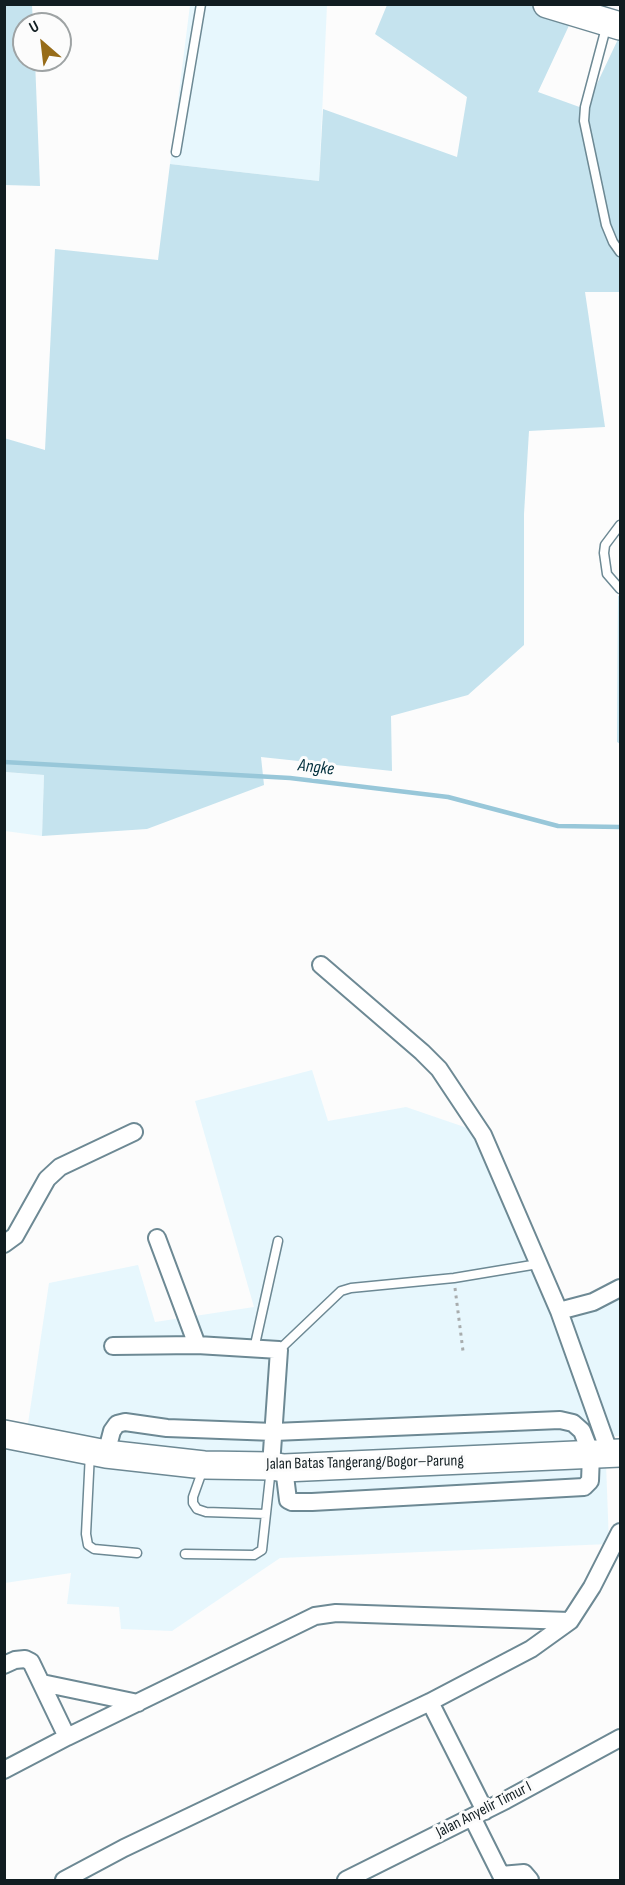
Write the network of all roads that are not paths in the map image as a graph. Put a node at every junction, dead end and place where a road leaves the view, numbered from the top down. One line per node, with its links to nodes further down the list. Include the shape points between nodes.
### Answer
1 (201, 4): 4 (lane)
2 (552, 5): 3 (main road)
3 (614, 24): 5 (lane, via 585,107 584,122 606,225)
4 (176, 152)
5 (621, 252)
6 (621, 525): 7 (lane, via 605,545 604,553 607,574)
7 (621, 589)
8 (321, 966): 13 (street, via 439,1069 483,1136)
9 (134, 1132): 12 (street, via 60,1167 47,1179 15,1236)
10 (157, 1238): 16 (street)
11 (278, 1241): 18 (lane)
12 (4, 1244)
13 (538, 1264): 15 (street); 19 (lane, via 340,1291)
14 (621, 1288): 15 (street, via 593,1302)
15 (560, 1311): 23 (street)
16 (197, 1345): 17 (street); 18 (street)
17 (113, 1346)
18 (254, 1349): 19 (street)
19 (279, 1350): 20 (street)
20 (274, 1432): 22 (street, via 167,1428 125,1422 117,1424); 23 (street, via 560,1420 573,1423); 25 (street)
21 (4, 1434): 22 (main road, Jalan Batas Tangerang/Bogor–Parung)
22 (98, 1452): 24 (main road, Jalan Batas Tangerang/Bogor–Parung); 28 (lane, via 88,1545)
23 (607, 1454): 25 (main road, Jalan Batas Tangerang/Bogor–Parung)
24 (204, 1466): 25 (main road, Jalan Batas Tangerang/Bogor–Parung); 26 (lane, via 193,1497 197,1509)
25 (278, 1467): 26 (lane)
26 (266, 1514): 29 (lane, via 262,1550 255,1555)
27 (621, 1532): 30 (street)
28 (137, 1553)
29 (185, 1554)
30 (570, 1621): 33 (street, via 531,1649); 34 (street, via 336,1613 315,1616)
31 (4, 1665): 32 (street, via 26,1659)
32 (42, 1683): 34 (street); 35 (street)
33 (430, 1702): 38 (street); 40 (street, via 124,1848)
34 (138, 1703): 35 (street)
35 (67, 1737): 37 (street)
36 (621, 1738): 38 (street, Jalan Anyelir Timur I)
37 (4, 1770)
38 (478, 1814): 39 (street); 41 (street, Jalan Anyelir Timur I)
39 (495, 1878): 42 (street, via 524,1873)
40 (64, 1881)
41 (346, 1881)
42 (530, 1881)

